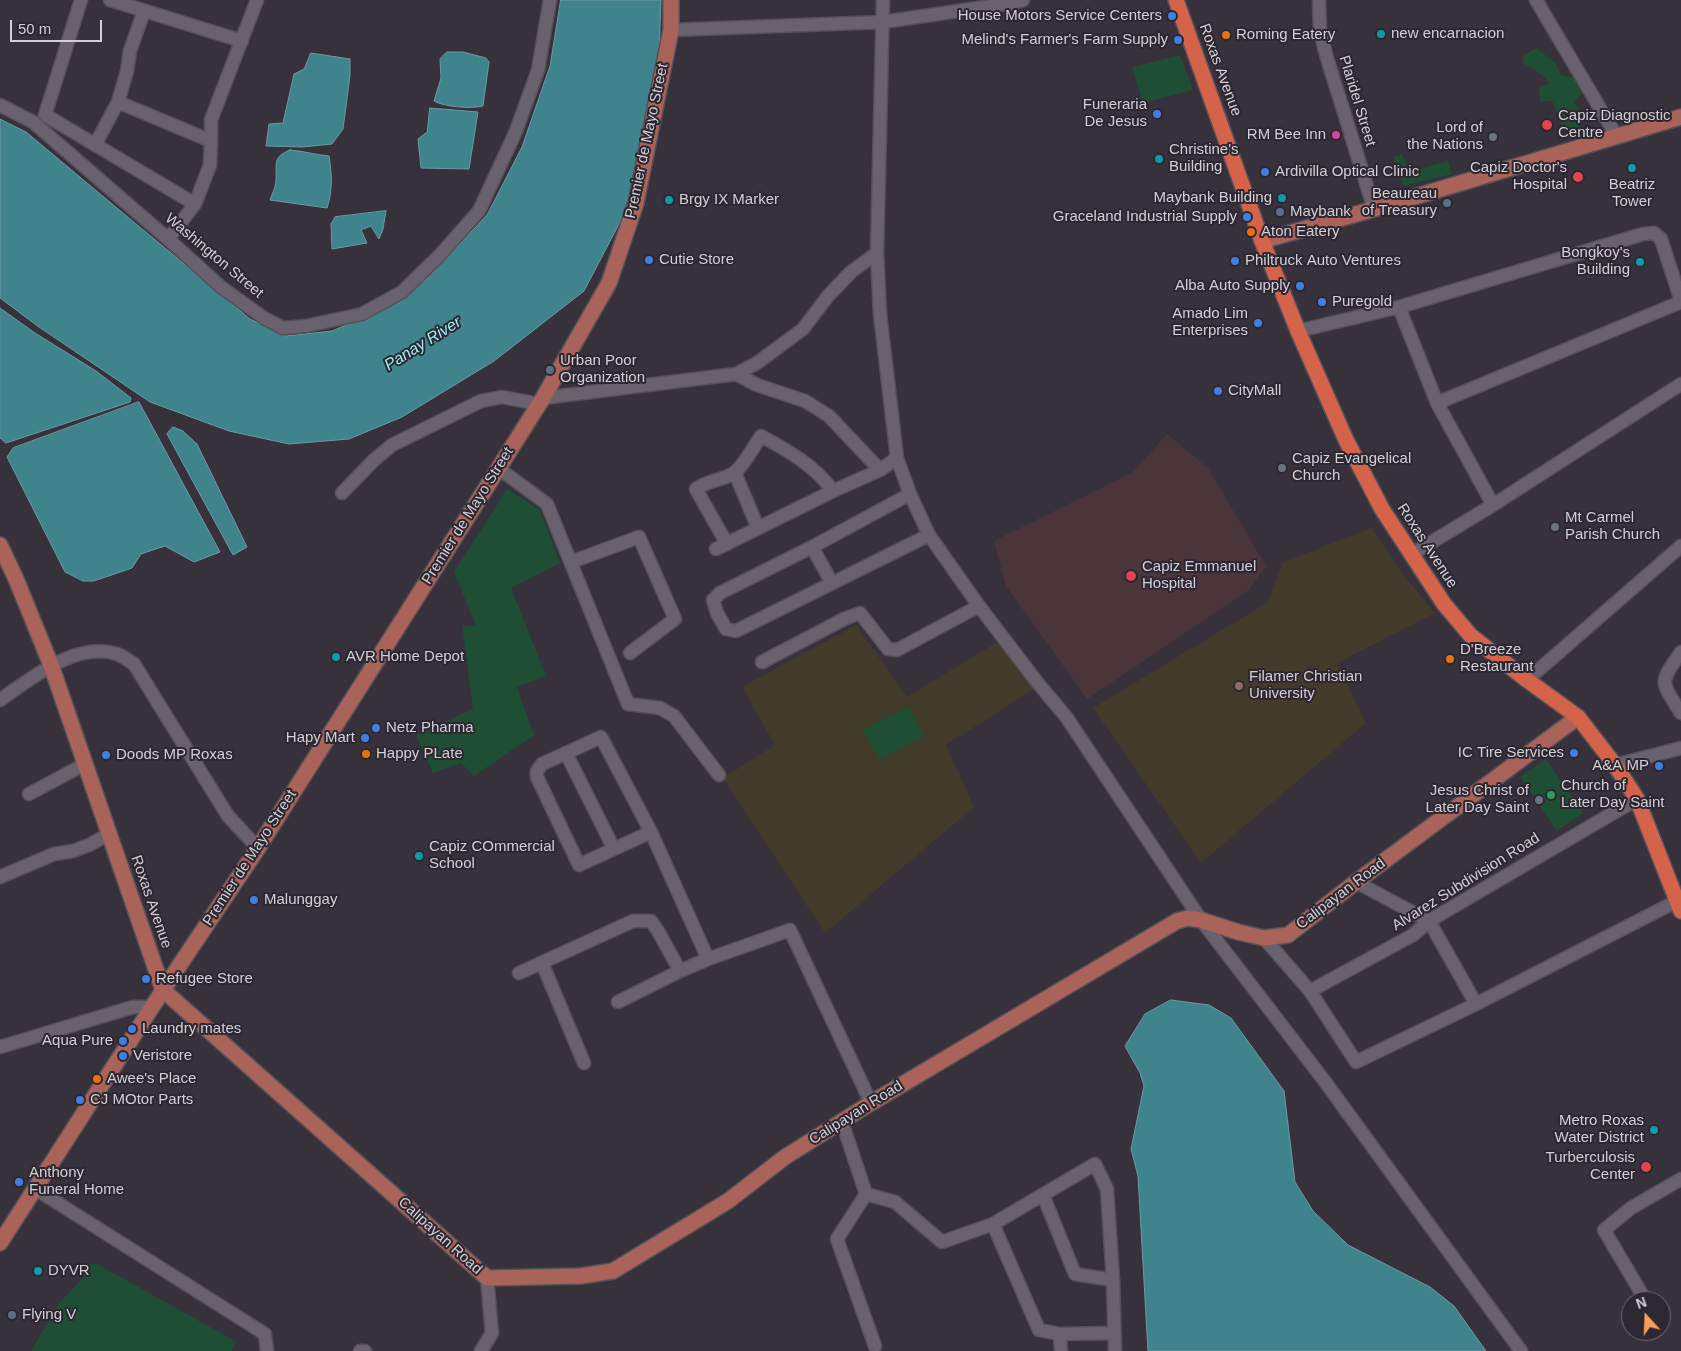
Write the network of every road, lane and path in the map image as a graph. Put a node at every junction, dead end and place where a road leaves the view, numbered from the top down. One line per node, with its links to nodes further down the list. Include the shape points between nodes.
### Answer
1 (81, 0): 20 (street, via 44,115)
2 (110, 0): 11 (street)
3 (257, 0): 14 (street)
4 (550, 0): 23 (street, Washington Street, via 538,70 516,131 480,211 402,292 362,314 282,328 221,287)
5 (671, 0): 13 (main road, Premier de Mayo Street)
6 (883, 0): 12 (street)
7 (1023, 0): 12 (street)
8 (1176, 0): 24 (highway, Roxas Avenue)
9 (1319, 0): 22 (street, Plaridel Street, via 1320,31 1327,58)
10 (1536, 0): 18 (street)
11 (144, 11): 14 (street); 15 (street)
12 (883, 22): 13 (street); 25 (street)
13 (671, 30): 31 (main road, Premier de Mayo Street, via 636,203 609,283)
14 (242, 41): 19 (street, via 211,120)
15 (118, 102): 19 (street); 20 (street)
16 (0, 105): 23 (street, Washington Street, via 33,122)
17 (1681, 117): 18 (main road)
18 (1617, 137): 22 (main road)
19 (211, 142): 21 (street, via 210,165)
20 (96, 145): 21 (street)
21 (195, 204): 23 (street)
22 (1374, 209): 24 (main road)
23 (168, 239)
24 (1262, 241): 28 (highway, Roxas Avenue)
25 (877, 253): 29 (street, via 851,272 802,329 757,363); 33 (street, via 880,314)
26 (1681, 301): 27 (street, via 1661,239 1654,234 1643,234); 32 (street)
27 (1399, 307): 28 (street); 32 (street)
28 (1298, 331): 46 (highway, Roxas Avenue, via 1346,440 1382,509)
29 (736, 374): 31 (street); 35 (street, via 757,385 805,400 829,416)
30 (1681, 384): 40 (street)
31 (541, 401): 34 (main road, Premier de Mayo Street); 38 (street, via 502,396 481,401 392,446)
32 (1438, 403): 40 (street)
33 (897, 458): 35 (street); 39 (street)
34 (498, 468): 47 (street, via 547,504); 67 (main road, Premier de Mayo Street)
35 (880, 470): 37 (street)
36 (735, 473): 37 (street, via 761,436 813,468); 41 (street); 41 (street, via 705,482 696,489 721,547)
37 (833, 491): 41 (street)
38 (342, 492)
39 (910, 494): 42 (street); 45 (street)
40 (1493, 505): 46 (street)
41 (758, 528)
42 (929, 534): 48 (street); 49 (street)
43 (0, 546): 53 (main road, Roxas Avenue)
44 (1681, 546): 54 (street)
45 (812, 547): 48 (street); 48 (street, via 720,593 713,600 717,613 726,629 736,630)
46 (1412, 554): 54 (highway, Roxas Avenue, via 1444,604 1471,636)
47 (571, 562): 51 (street, via 638,536 675,619); 62 (street, via 628,704 660,708 674,716)
48 (832, 583)
49 (979, 606): 52 (street, via 897,650 888,649 860,613 844,618); 72 (street, via 1067,718)
50 (1681, 652): 56 (street, via 1665,675 1664,687)
51 (630, 653)
52 (762, 662)
53 (51, 665): 55 (street); 60 (main road, Roxas Avenue); 67 (street, via 101,651 119,654 134,664 228,816)
54 (1527, 680): 57 (highway, Roxas Avenue)
55 (0, 700)
56 (1681, 713)
57 (1578, 717): 61 (highway, Roxas Avenue); 70 (main road, Calipayan Road)
58 (1681, 748): 61 (street)
59 (566, 754): 65 (street, via 601,737); 68 (street); 68 (street, via 542,764 536,771 572,854 578,865)
60 (85, 764): 63 (street); 66 (main road, Roxas Avenue)
61 (1615, 765): 64 (highway, Roxas Avenue)
62 (719, 775)
63 (29, 794)
64 (1637, 799): 71 (highway, Roxas Avenue); 73 (street, Alvarez Subdivision Road)
65 (650, 832): 68 (street); 75 (street)
66 (109, 834): 69 (street, via 89,845 54,854); 79 (main road, Roxas Avenue)
67 (258, 848): 79 (main road, Premier de Mayo Street)
68 (614, 849)
69 (0, 877)
70 (1356, 882): 73 (street); 74 (main road, Calipayan Road, via 1288,935)
71 (1679, 906): 82 (street)
72 (1201, 920): 74 (main road, Calipayan Road); 86 (main road, Calipayan Road, via 1188,918 1176,921); 106 (street, via 1326,1083)
73 (1429, 921): 80 (street, Alvarez Subdivision Road, via 1413,935); 82 (street)
74 (1264, 938): 80 (street)
75 (708, 959): 77 (street); 86 (street, via 790,930)
76 (542, 963): 77 (street, via 633,921 651,921); 78 (street); 85 (street)
77 (680, 971): 81 (street)
78 (518, 973)
79 (163, 990): 83 (main road); 94 (main road, Calipayan Road)
80 (1310, 991): 82 (street, via 1356,1062)
81 (618, 1002)
82 (1476, 1004)
83 (152, 1008): 84 (street, via 133,1007); 89 (main road)
84 (0, 1047)
85 (584, 1063)
86 (871, 1103): 87 (main road, Calipayan Road)
87 (842, 1122): 90 (street); 94 (main road, Calipayan Road, via 785,1157 728,1201 612,1271 581,1276)
88 (1681, 1179): 96 (street, via 1631,1208 1604,1230)
89 (34, 1188): 93 (main road); 100 (street, via 265,1334)
90 (866, 1194): 92 (street, via 895,1202 942,1242); 99 (street, via 837,1238)
91 (1042, 1194): 92 (street); 95 (street, via 1075,1274); 95 (street, via 1095,1164 1107,1189)
92 (993, 1224): 98 (street, via 1039,1330)
93 (0, 1243)
94 (487, 1278): 103 (street, via 492,1333)
95 (1113, 1280): 97 (street)
96 (1640, 1291)
97 (1114, 1333): 98 (street); 105 (street)
98 (1060, 1334): 104 (street)
99 (875, 1346)
100 (267, 1351)
101 (360, 1351): 102 (street)
102 (365, 1351)
103 (482, 1351)
104 (1061, 1351)
105 (1115, 1351)
106 (1521, 1351)

